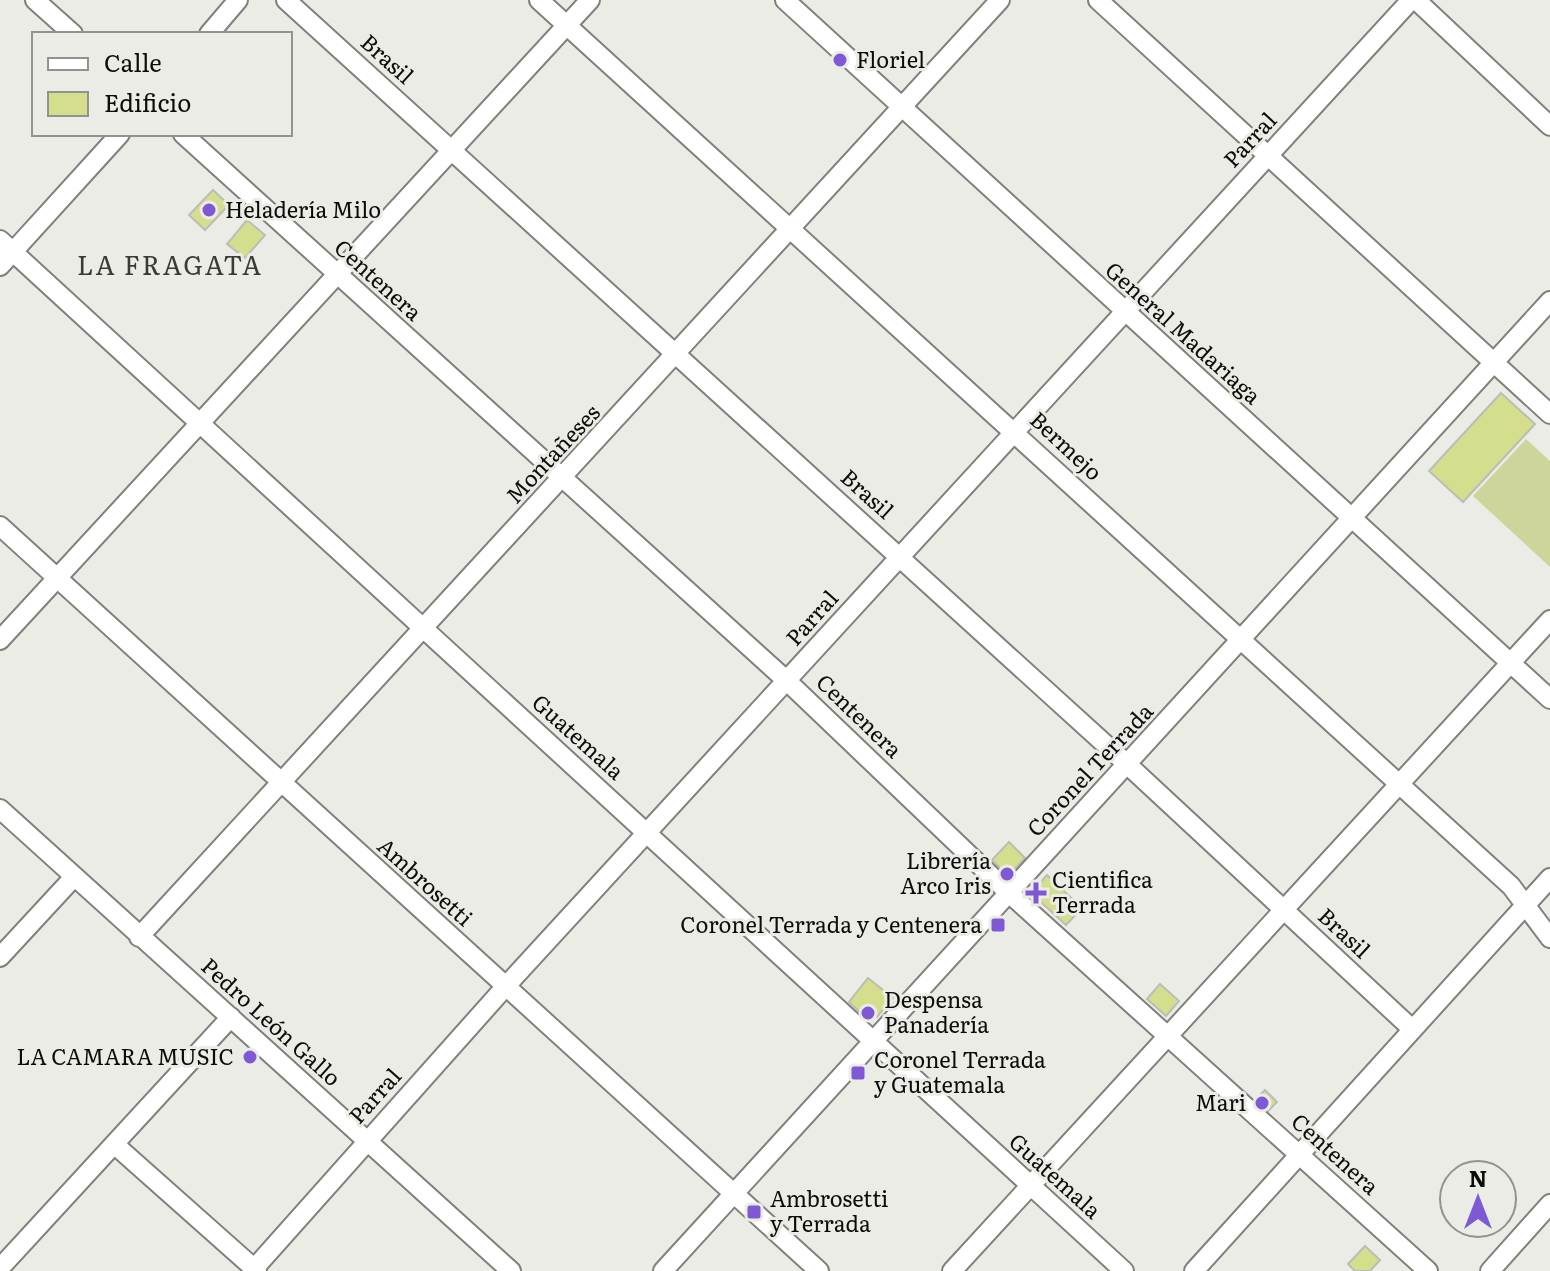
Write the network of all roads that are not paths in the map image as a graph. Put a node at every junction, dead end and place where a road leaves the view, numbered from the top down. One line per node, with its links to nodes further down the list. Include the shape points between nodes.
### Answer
1 (35, 0): 11 (street)
2 (238, 0): 12 (street)
3 (286, 0): 17 (street, Brasil)
4 (539, 0): 10 (street, Bermejo)
5 (590, 0): 10 (street)
6 (785, 0): 13 (street, General Madariaga)
7 (1000, 0): 13 (street, Montañeses)
8 (1098, 0): 18 (street)
9 (1413, 0): 14 (street); 18 (street, Parral)
10 (567, 26): 17 (street); 19 (street, Bermejo)
11 (71, 32)
12 (211, 32)
13 (901, 109): 19 (street, Montañeses); 24 (street, General Madariaga)
14 (1550, 126)
15 (118, 136): 20 (street)
16 (185, 136): 22 (street, Centenera)
17 (452, 151): 22 (street); 25 (street, Brasil)
18 (1268, 156): 24 (street, Parral); 26 (street)
19 (792, 228): 25 (street, Montañeses); 29 (street, Bermejo)
20 (6, 246): 21 (street); 28 (street, Guatemala)
21 (0, 266)
22 (335, 274): 28 (street); 30 (street, Centenera)
23 (1550, 301): 26 (street, Coronel Terrada)
24 (1125, 312): 29 (street, Parral); 31 (street, General Madariaga)
25 (677, 354): 30 (street, Montañeses); 33 (street, Brasil)
26 (1494, 362): 27 (street); 31 (street, Coronel Terrada)
27 (1550, 414)
28 (200, 424): 34 (street); 36 (street, Guatemala)
29 (1015, 431): 33 (street, Parral); 38 (street, Bermejo)
30 (563, 479): 36 (street, Montañeses); 40 (street, Centenera)
31 (1352, 520): 38 (street, Coronel Terrada); 39 (street, General Madariaga)
32 (0, 526): 34 (street, Ambrosetti)
33 (899, 556): 40 (street, Parral); 42 (street, Brasil)
34 (57, 579): 37 (street); 43 (street, Ambrosetti)
35 (1550, 620): 39 (street)
36 (424, 631): 43 (street, Montañeses); 46 (street, Guatemala)
37 (0, 640)
38 (1240, 640): 42 (street, Coronel Terrada); 44 (street, Bermejo)
39 (1510, 663): 41 (street, General Madariaga); 44 (street)
40 (787, 681): 46 (street, Parral); 49 (street, Centenera)
41 (1550, 699)
42 (1128, 765): 49 (street, Coronel Terrada); 51 (street, Brasil)
43 (280, 784): 52 (street, Montañeses); 55 (street, Ambrosetti)
44 (1397, 784): 50 (street, Bermejo); 51 (street)
45 (0, 809): 47 (street, Pedro León Gallo)
46 (648, 832): 55 (street, Parral); 59 (street, Guatemala)
47 (74, 877): 52 (street, Pedro León Gallo); 54 (street)
48 (1550, 878): 50 (street)
49 (1009, 893): 58 (street, Centenera); 59 (street, Coronel Terrada)
50 (1526, 905): 53 (street, Bermejo); 57 (street)
51 (1283, 909): 57 (street, Brasil); 58 (street)
52 (139, 937): 56 (street, Pedro León Gallo)
53 (1550, 938)
54 (0, 957)
55 (506, 986): 60 (street, Parral); 64 (street, Ambrosetti)
56 (231, 1017): 60 (street, Pedro León Gallo); 61 (street)
57 (1411, 1028): 62 (street)
58 (1168, 1036): 62 (street, Centenera); 63 (street)
59 (873, 1043): 63 (street, Guatemala); 64 (street, Coronel Terrada)
60 (368, 1140): 67 (street, Parral); 68 (street, Pedro León Gallo)
61 (114, 1144): 66 (street); 67 (street)
62 (1299, 1154): 73 (street); 74 (street, Centenera)
63 (1031, 1186): 71 (street); 72 (street, Guatemala)
64 (734, 1195): 69 (street, Coronel Terrada); 70 (street, Ambrosetti)
65 (1550, 1204): 75 (street)
66 (0, 1268)
67 (254, 1270)
68 (511, 1271)
69 (663, 1271)
70 (819, 1271)
71 (952, 1271)
72 (1124, 1271)
73 (1194, 1271)
74 (1428, 1271)
75 (1490, 1271)

